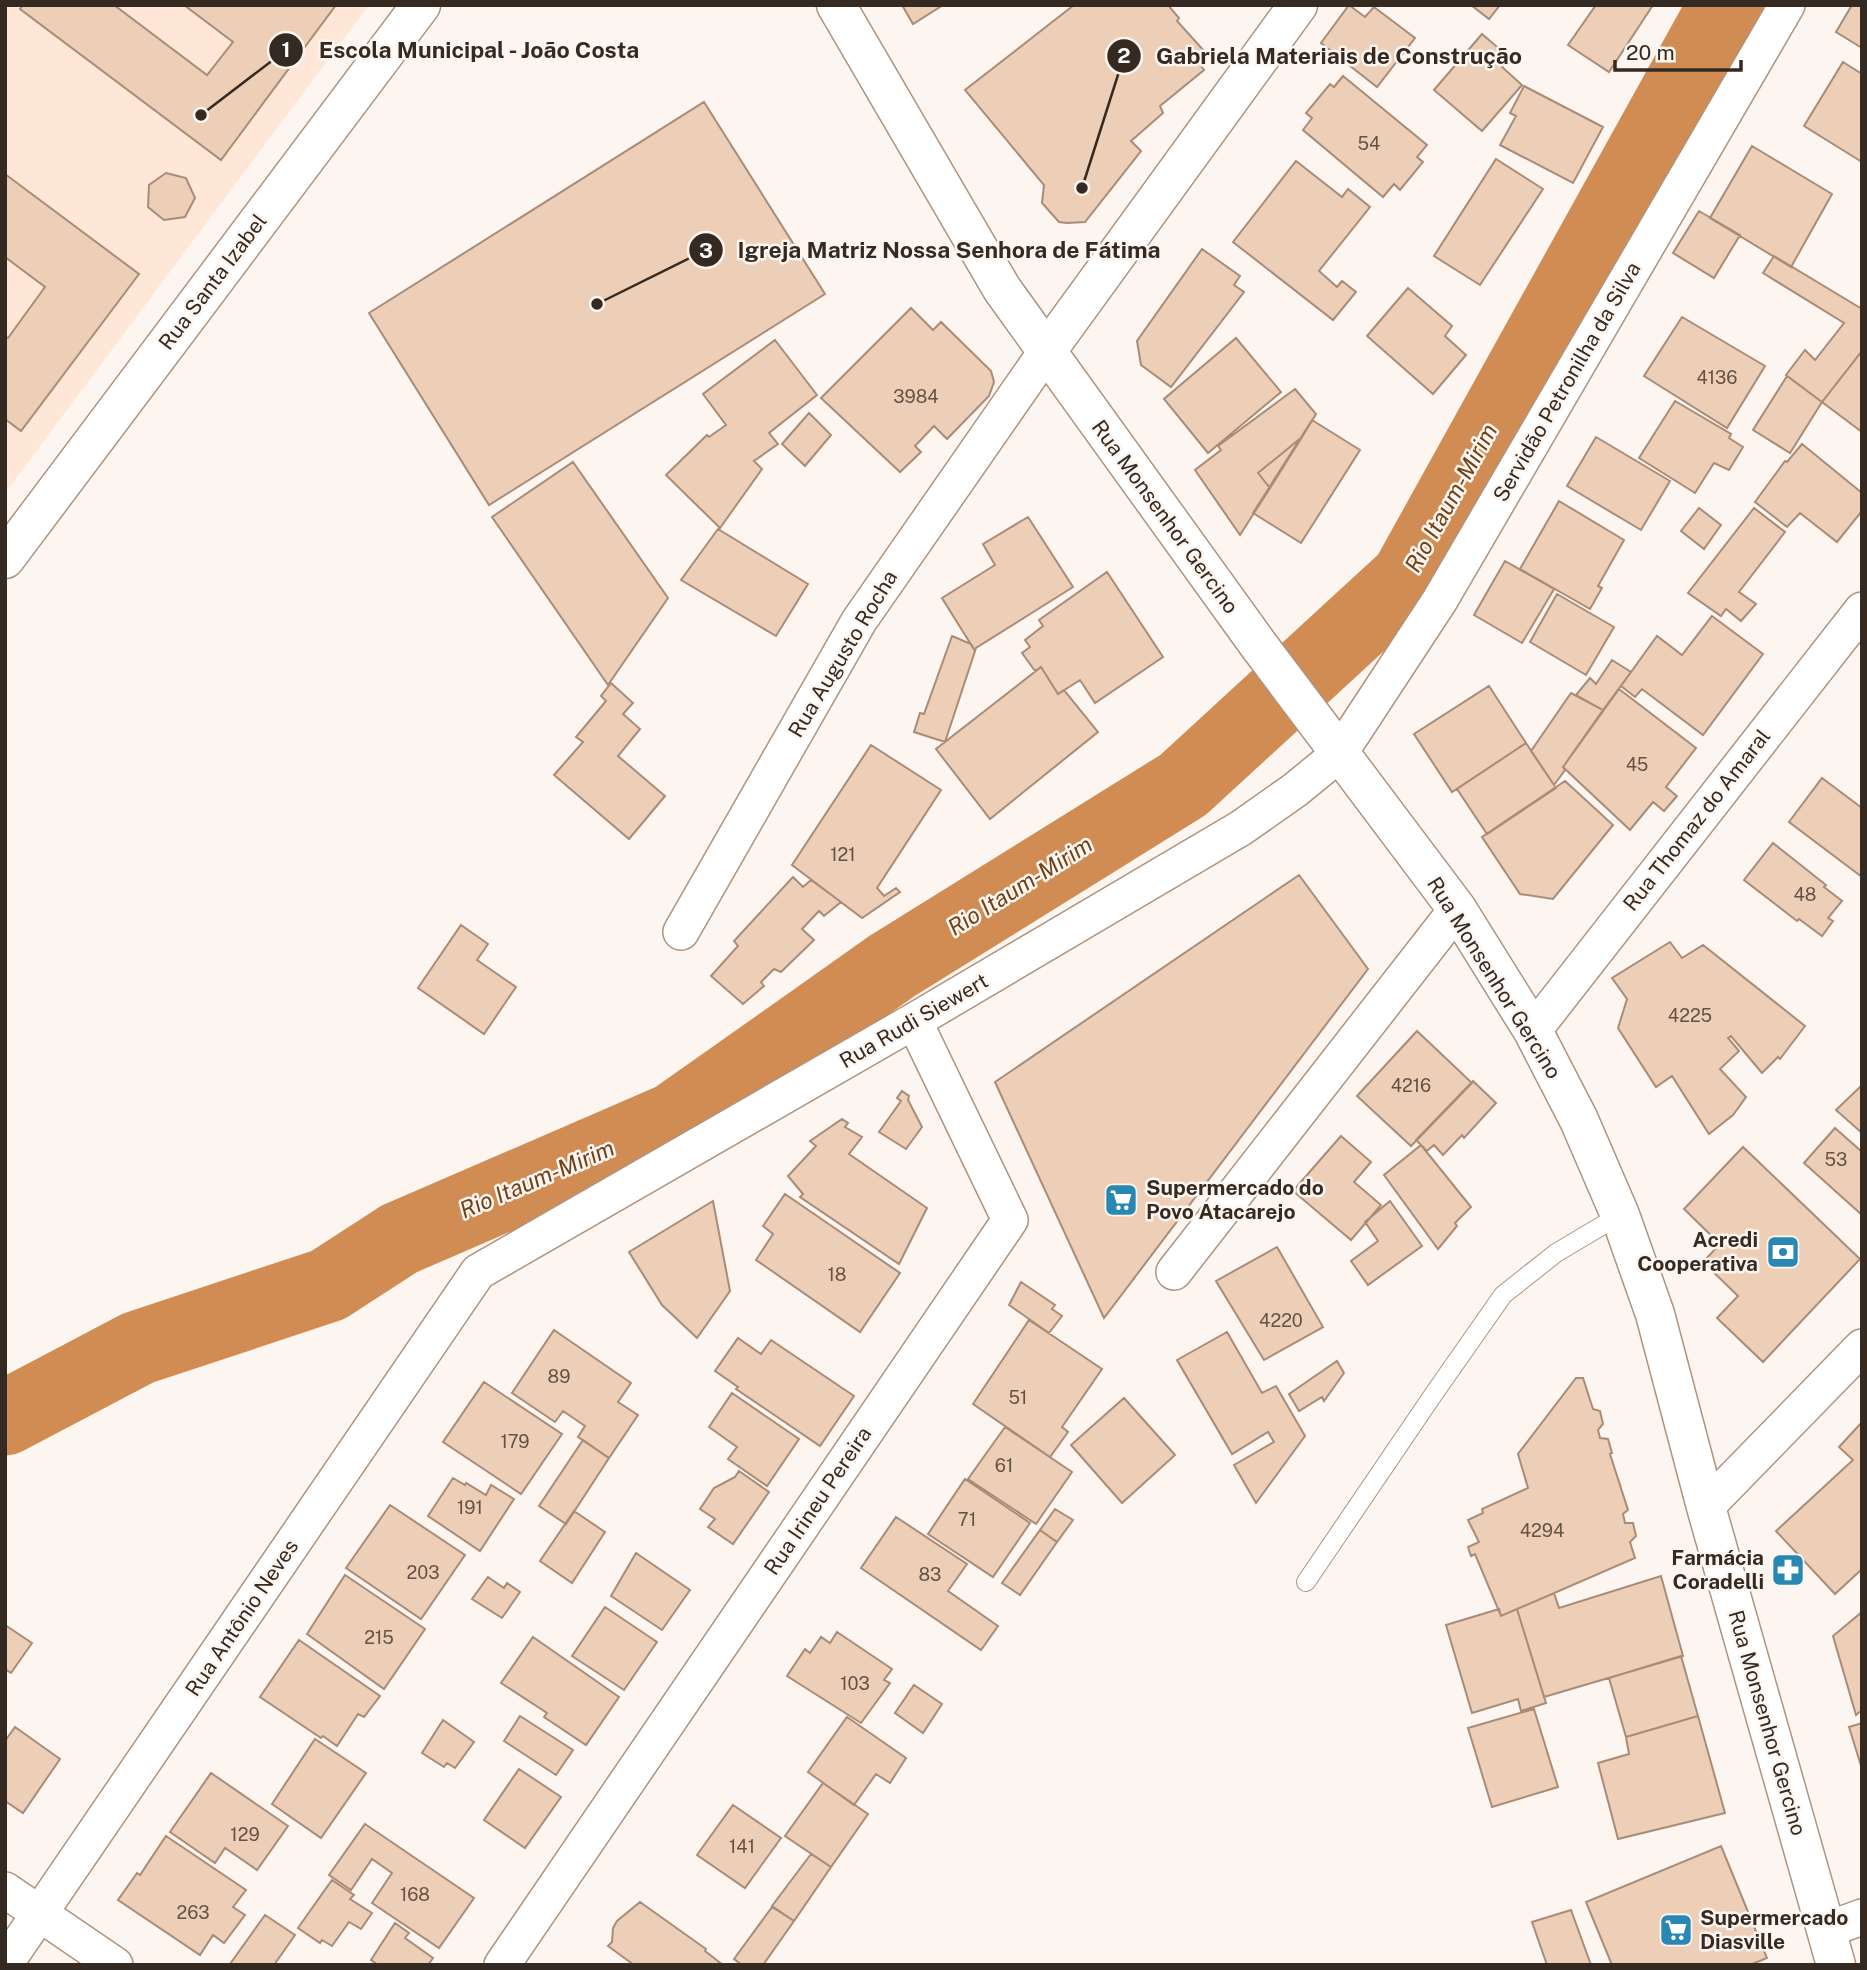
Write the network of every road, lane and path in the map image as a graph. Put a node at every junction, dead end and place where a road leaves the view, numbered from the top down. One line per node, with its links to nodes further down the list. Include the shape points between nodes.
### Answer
1 (421, 5): 6 (main road, Rua Santa Izabel)
2 (836, 5): 5 (main road, Rua Monsenhor Gercino, via 1002,289)
3 (1298, 5): 5 (main road)
4 (1787, 5): 8 (street, Servidão Petronilha da Silva, via 1440,600)
5 (1046, 352): 8 (main road, Rua Monsenhor Gercino); 10 (street, Rua Augusto Rocha, via 859,621)
6 (5, 559)
7 (1862, 610): 12 (street, Rua Thomaz do Amaral)
8 (1330, 742): 9 (main road, Rua Monsenhor Gercino); 11 (street, Rua Rudi Siewert, via 1295,790 1241,828)
9 (1457, 909): 12 (main road, Rua Monsenhor Gercino); 15 (street)
10 (681, 932)
11 (914, 1021): 14 (street, Rua Rudi Siewert); 25 (street, Rua Irineu Pereira, via 1010,1220)
12 (1532, 1031): 13 (main road, Rua Monsenhor Gercino, via 1579,1120)
13 (1620, 1215): 17 (main road, Rua Monsenhor Gercino, via 1654,1314); 18 (lane, via 1556,1253 1503,1295)
14 (478, 1272): 20 (street, Rua Antônio Neves)
15 (1174, 1272)
16 (1862, 1347): 17 (street)
17 (1706, 1507): 22 (main road, Rua Monsenhor Gercino)
18 (1306, 1581)
19 (5, 1890): 20 (street)
20 (40, 1914): 23 (street, Rua Antônio Neves); 24 (street)
21 (1862, 1917): 22 (street)
22 (1831, 1947)
23 (5, 1964)
24 (115, 1965)
25 (502, 1965)

